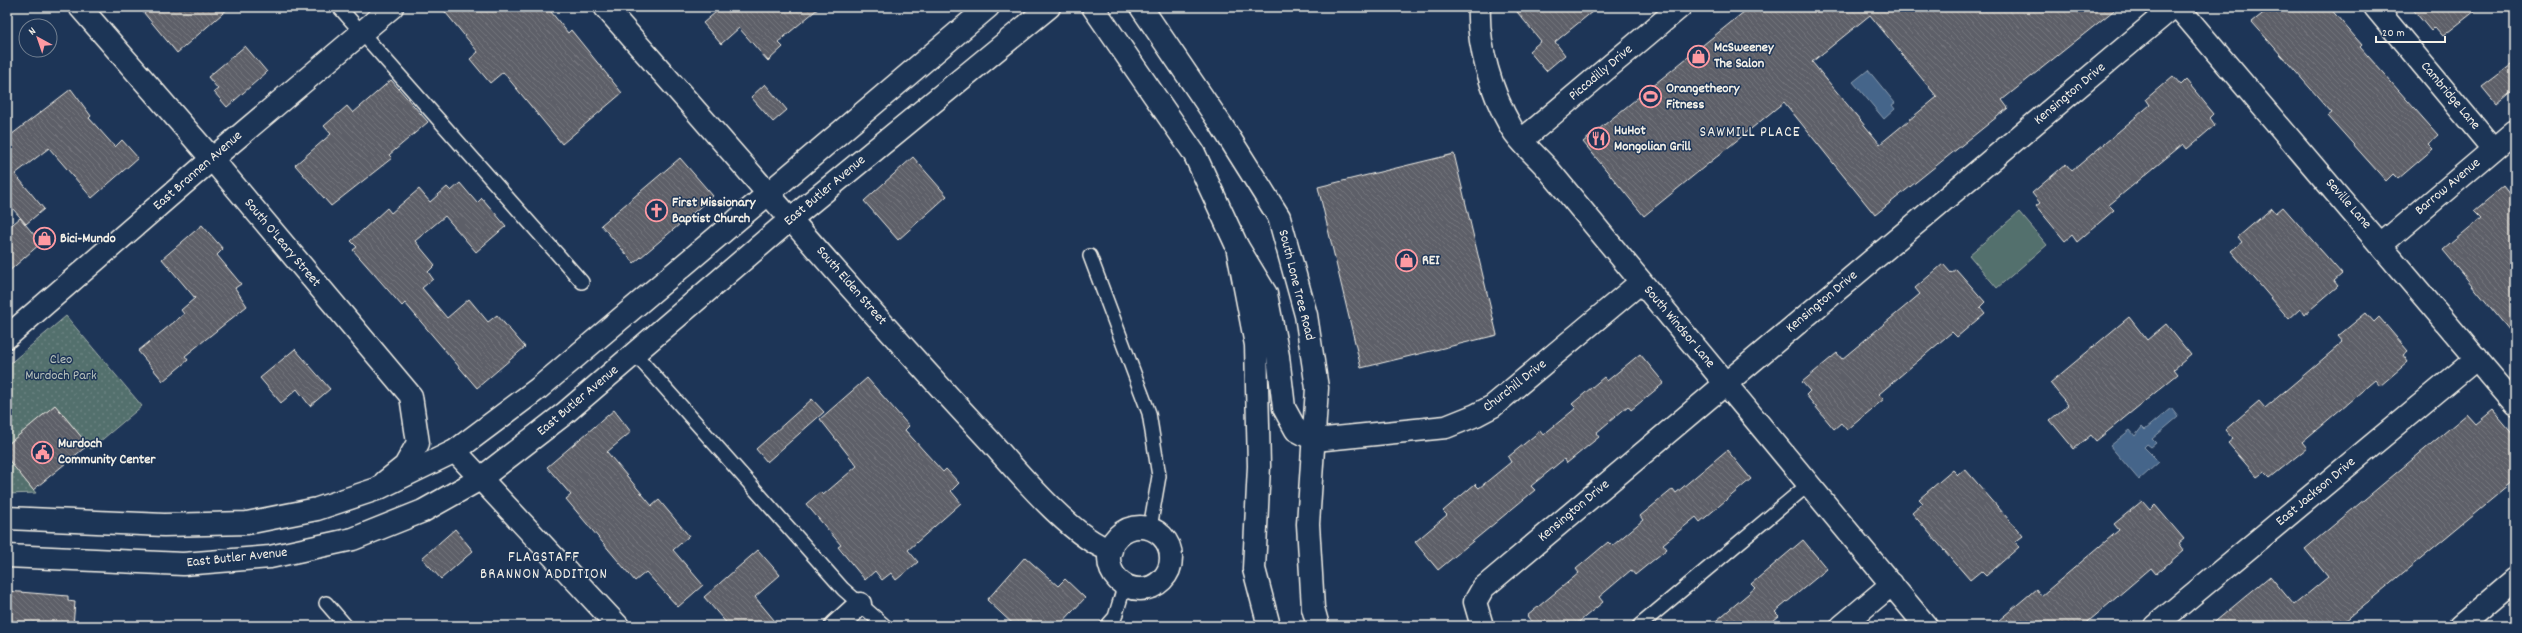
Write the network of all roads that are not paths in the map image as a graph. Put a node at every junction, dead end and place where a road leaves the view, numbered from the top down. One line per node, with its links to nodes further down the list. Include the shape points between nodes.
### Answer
1 (80, 7): 18 (street, South O'Leary Street)
2 (339, 7): 14 (lane)
3 (392, 7): 14 (street, East Brannen Avenue)
4 (605, 7): 19 (street, South Elden Street)
5 (988, 7): 19 (street)
6 (1049, 7): 20 (street, East Butler Avenue)
7 (1093, 7): 22 (street, via 1194,153)
8 (1141, 7): 31 (street, South Lone Tree Road, via 1220,123 1279,217 1306,315 1317,388)
9 (1479, 7): 16 (street, South Windsor Lane, via 1478,23 1486,70 1511,128)
10 (1680, 7): 16 (street, Piccadilly Drive)
11 (2173, 7): 29 (street, Kensington Drive)
12 (2178, 7): 21 (street, Seville Lane)
13 (2375, 7): 17 (street, Cambridge Lane)
14 (360, 33): 18 (street, East Brannen Avenue); 24 (lane)
15 (2515, 131): 17 (street, Barrow Avenue)
16 (1522, 140): 25 (street, South Windsor Lane)
17 (2493, 149): 21 (street, Barrow Avenue)
18 (212, 159): 26 (street, East Brannen Avenue); 35 (street, South O'Leary Street, via 411,396 418,443 405,466)
19 (769, 193): 20 (street, South Elden Street); 32 (street, via 539,388)
20 (792, 218): 27 (street, East Butler Avenue); 38 (street, South Elden Street, via 953,402 1029,484 1091,543)
21 (2382, 244): 28 (street, Seville Lane)
22 (1238, 246): 31 (street, via 1266,294 1278,356 1284,408 1296,430); 50 (street, via 1256,345 1259,466 1254,569)
23 (1090, 256): 37 (lane, via 1148,413 1159,476)
24 (582, 282)
25 (1641, 282): 29 (street, South Windsor Lane); 31 (street, Churchill Drive, via 1493,406 1476,415 1446,427)
26 (7, 336)
27 (635, 354): 33 (street, East Butler Avenue, via 564,414); 44 (lane, via 843,589)
28 (2477, 358): 30 (street, Seville Lane); 56 (street, East Jackson Drive)
29 (1726, 384): 34 (street, South Windsor Lane); 52 (street, Kensington Drive, via 1483,588 1476,602)
30 (2515, 404)
31 (1315, 440): 51 (street, South Lone Tree Road, via 1308,524 1313,608)
32 (455, 452): 33 (street); 35 (street)
33 (480, 479): 39 (street, East Butler Avenue, via 423,511 354,539 270,557 183,564); 46 (street)
34 (1809, 484): 42 (street, South Windsor Lane); 53 (lane)
35 (377, 489): 36 (street, via 317,509 247,523 164,525)
36 (7, 518)
37 (1150, 528): 38 (street, via 1135,528 1121,534 1114,541); 41 (street, via 1166,540 1171,560 1169,570 1155,585 1134,588)
38 (1111, 550): 41 (street, via 1112,570)
39 (7, 556)
40 (2515, 579): 57 (street)
41 (1125, 584): 49 (lane, via 1115,617)
42 (1892, 584): 54 (street); 55 (street, South Windsor Lane)
43 (326, 603): 45 (lane)
44 (860, 604): 47 (street); 48 (lane)
45 (346, 626)
46 (618, 626)
47 (836, 626)
48 (885, 626)
49 (1107, 626)
50 (1269, 626)
51 (1318, 626)
52 (1482, 626)
53 (1639, 626)
54 (1842, 626)
55 (1926, 626)
56 (2155, 626)
57 (2460, 626)

